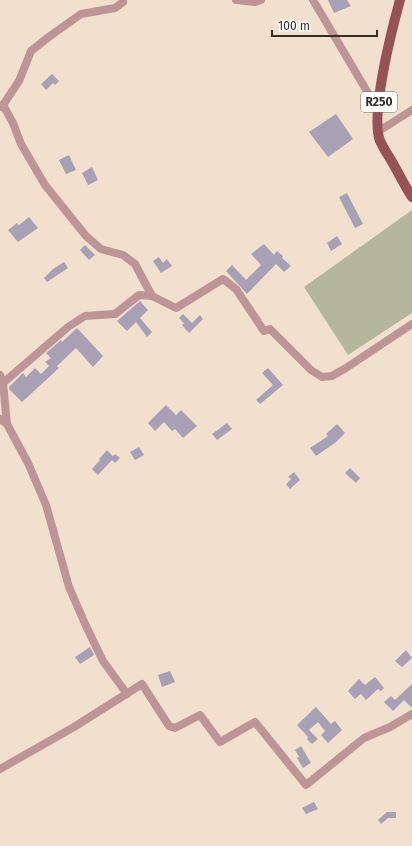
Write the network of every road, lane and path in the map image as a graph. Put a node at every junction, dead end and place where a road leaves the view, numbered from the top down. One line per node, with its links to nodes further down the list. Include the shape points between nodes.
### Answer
1 (132, 0): 6 (street)
2 (236, 0): 3 (street)
3 (261, 0)
4 (313, 0): 8 (street)
5 (400, 0): 8 (main road, R250, via 393,24)
6 (122, 1): 7 (street, via 115,8 81,14 31,51 19,81)
7 (2, 106): 12 (street, via 45,185 86,236 101,249 122,255 135,264)
8 (378, 110): 10 (main road, R250)
9 (412, 110): 10 (street)
10 (379, 131): 11 (main road, R250, via 380,140)
11 (412, 197)
12 (152, 296): 13 (street, via 176,308 223,278 236,289 264,331 270,329 311,370 322,377 332,376 346,368); 14 (street, via 139,295 115,314 85,316)
13 (412, 324)
14 (1, 379): 15 (street)
15 (3, 421): 16 (street, via 28,463 46,506 63,570 83,621 103,661)
16 (127, 694): 17 (street, via 142,684 169,726 174,728 200,715 220,742 255,722 306,785 364,738); 18 (street)
17 (412, 714)
18 (0, 769)

